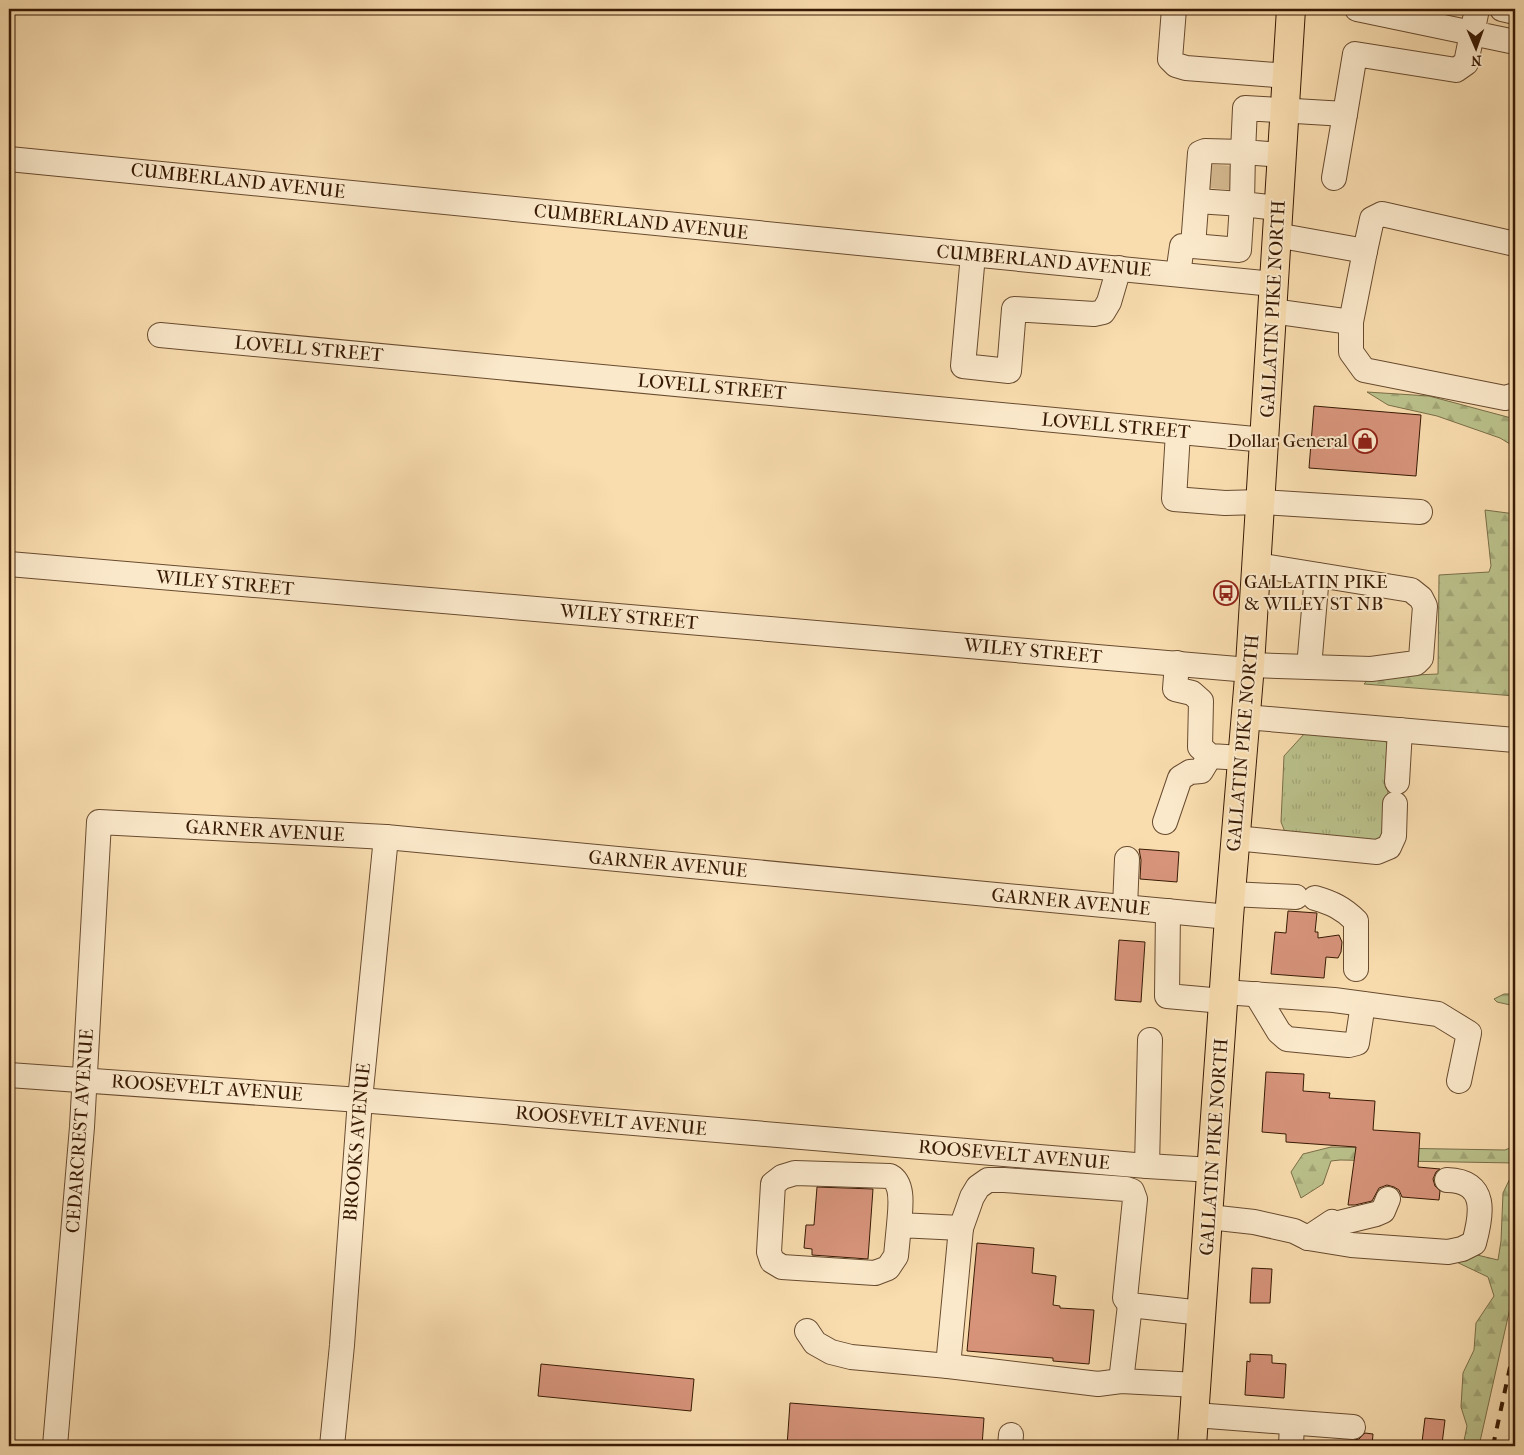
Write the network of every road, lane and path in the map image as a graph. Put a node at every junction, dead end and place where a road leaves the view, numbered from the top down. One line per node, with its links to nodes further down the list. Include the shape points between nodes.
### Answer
1 (1174, 9): 10 (street, via 1170,59 1176,65)
2 (1291, 9): 10 (main road, GALLATIN PIKE NORTH)
3 (1357, 9): 7 (street)
4 (1477, 9): 8 (street)
5 (1502, 9): 6 (street)
6 (1515, 12)
7 (1433, 17): 8 (street)
8 (1472, 33): 9 (street); 12 (street, via 1466,63 1456,70 1355,54)
9 (1515, 42)
10 (1287, 76): 11 (main road, GALLATIN PIKE NORTH)
11 (1285, 110): 12 (street); 13 (street, via 1245,108); 14 (main road, GALLATIN PIKE NORTH)
12 (1345, 114): 16 (street)
13 (1229, 155): 14 (street); 17 (street, via 1200,153); 18 (street)
14 (1282, 155): 19 (main road, GALLATIN PIKE NORTH)
15 (9, 158): 25 (street, CUMBERLAND AVENUE)
16 (1334, 178)
17 (1212, 197): 18 (street); 22 (street)
18 (1242, 204): 19 (street); 23 (street)
19 (1278, 208): 20 (main road, GALLATIN PIKE NORTH)
20 (1276, 236): 24 (street); 29 (main road, GALLATIN PIKE NORTH)
21 (1515, 244): 24 (street, via 1382,214 1372,219)
22 (1193, 246): 23 (street); 27 (street, via 1182,246)
23 (1239, 250): 28 (street)
24 (1364, 250): 31 (street)
25 (973, 255): 26 (street, CUMBERLAND AVENUE); 26 (street, via 963,366 1009,371 1014,309 1103,312)
26 (1119, 268): 27 (street, CUMBERLAND AVENUE)
27 (1178, 274): 28 (street, CUMBERLAND AVENUE)
28 (1237, 280): 29 (street, CUMBERLAND AVENUE)
29 (1273, 284): 30 (main road, GALLATIN PIKE NORTH)
30 (1272, 311): 31 (street); 35 (main road, GALLATIN PIKE NORTH)
31 (1351, 322): 33 (street, via 1351,352 1364,370 1505,398)
32 (160, 335): 34 (street, LOVELL STREET)
33 (1515, 396)
34 (1178, 432): 35 (street, LOVELL STREET); 36 (street, via 1174,499)
35 (1265, 440): 36 (main road, GALLATIN PIKE NORTH)
36 (1261, 502): 37 (street); 39 (main road, GALLATIN PIKE NORTH)
37 (1420, 512)
38 (9, 564): 41 (street, WILEY STREET)
39 (1256, 565): 40 (street); 42 (main road, GALLATIN PIKE NORTH)
40 (1317, 575): 43 (street); 43 (street, WILEY STREET, via 1411,590 1425,606 1420,658 1416,663 1371,669)
41 (1177, 663): 42 (street, WILEY STREET); 47 (street, via 1175,689 1192,693 1201,701 1200,746)
42 (1250, 667): 43 (street, WILEY STREET); 44 (main road, GALLATIN PIKE NORTH)
43 (1309, 667)
44 (1245, 717): 45 (street); 48 (main road, GALLATIN PIKE NORTH)
45 (1400, 730): 46 (street); 52 (street, via 1394,836 1388,847 1377,852)
46 (1515, 740)
47 (1210, 756): 48 (street); 49 (street, via 1201,771 1190,772 1180,778)
48 (1242, 758): 52 (main road, GALLATIN PIKE NORTH)
49 (1166, 822)
50 (107, 823): 51 (street, GARNER AVENUE); 63 (street, CEDARCREST AVENUE, via 99,822)
51 (386, 837): 55 (street, GARNER AVENUE); 65 (street, BROOKS AVENUE)
52 (1235, 838): 54 (main road, GALLATIN PIKE NORTH)
53 (1127, 859): 55 (street)
54 (1230, 905): 56 (street, GARNER AVENUE); 57 (street, GARNER AVENUE, via 1306,897 1332,903 1356,921); 59 (main road, GALLATIN PIKE NORTH)
55 (1125, 907): 56 (street, GARNER AVENUE)
56 (1168, 911): 59 (street, via 1167,996)
57 (1356, 969)
58 (1256, 994): 59 (street); 60 (street); 60 (street, via 1279,1032 1287,1039 1349,1045 1356,1042)
59 (1224, 996): 67 (main road, GALLATIN PIKE NORTH)
60 (1363, 1004): 64 (street, via 1438,1014 1469,1033)
61 (1150, 1040): 66 (street)
62 (9, 1075): 63 (street, ROOSEVELT AVENUE)
63 (84, 1079): 65 (street, ROOSEVELT AVENUE); 83 (street, CEDARCREST AVENUE)
64 (1459, 1081)
65 (360, 1100): 66 (street, ROOSEVELT AVENUE); 84 (street, BROOKS AVENUE)
66 (1146, 1166): 67 (street, ROOSEVELT AVENUE)
67 (1212, 1170): 70 (main road, GALLATIN PIKE NORTH)
68 (1447, 1180): 73 (street, via 1461,1180 1475,1191 1481,1208 1474,1243 1462,1249 1438,1251 1351,1246)
69 (1388, 1199): 73 (street, via 1383,1211 1335,1224 1332,1222)
70 (1209, 1217): 73 (street, via 1254,1222 1294,1231); 75 (main road, GALLATIN PIKE NORTH)
71 (899, 1225): 71 (street, via 898,1183 894,1178 795,1173 773,1184 769,1252 772,1261 782,1267 875,1273 888,1268 896,1256); 72 (street)
72 (962, 1228): 74 (street, via 972,1197 988,1180 1132,1191 1135,1200 1125,1298); 77 (street)
73 (1308, 1238)
74 (1130, 1305): 75 (street); 78 (street)
75 (1202, 1313): 79 (main road, GALLATIN PIKE NORTH)
76 (807, 1331): 77 (street, via 815,1343 831,1352 851,1357)
77 (948, 1366): 78 (street, via 1098,1384)
78 (1121, 1381): 79 (street)
79 (1197, 1385): 80 (main road, GALLATIN PIKE NORTH)
80 (1194, 1415): 81 (street); 85 (main road, GALLATIN PIKE NORTH)
81 (1292, 1423): 82 (street); 86 (street)
82 (1354, 1428)
83 (55, 1446)
84 (332, 1446)
85 (1192, 1446)
86 (1291, 1446)

